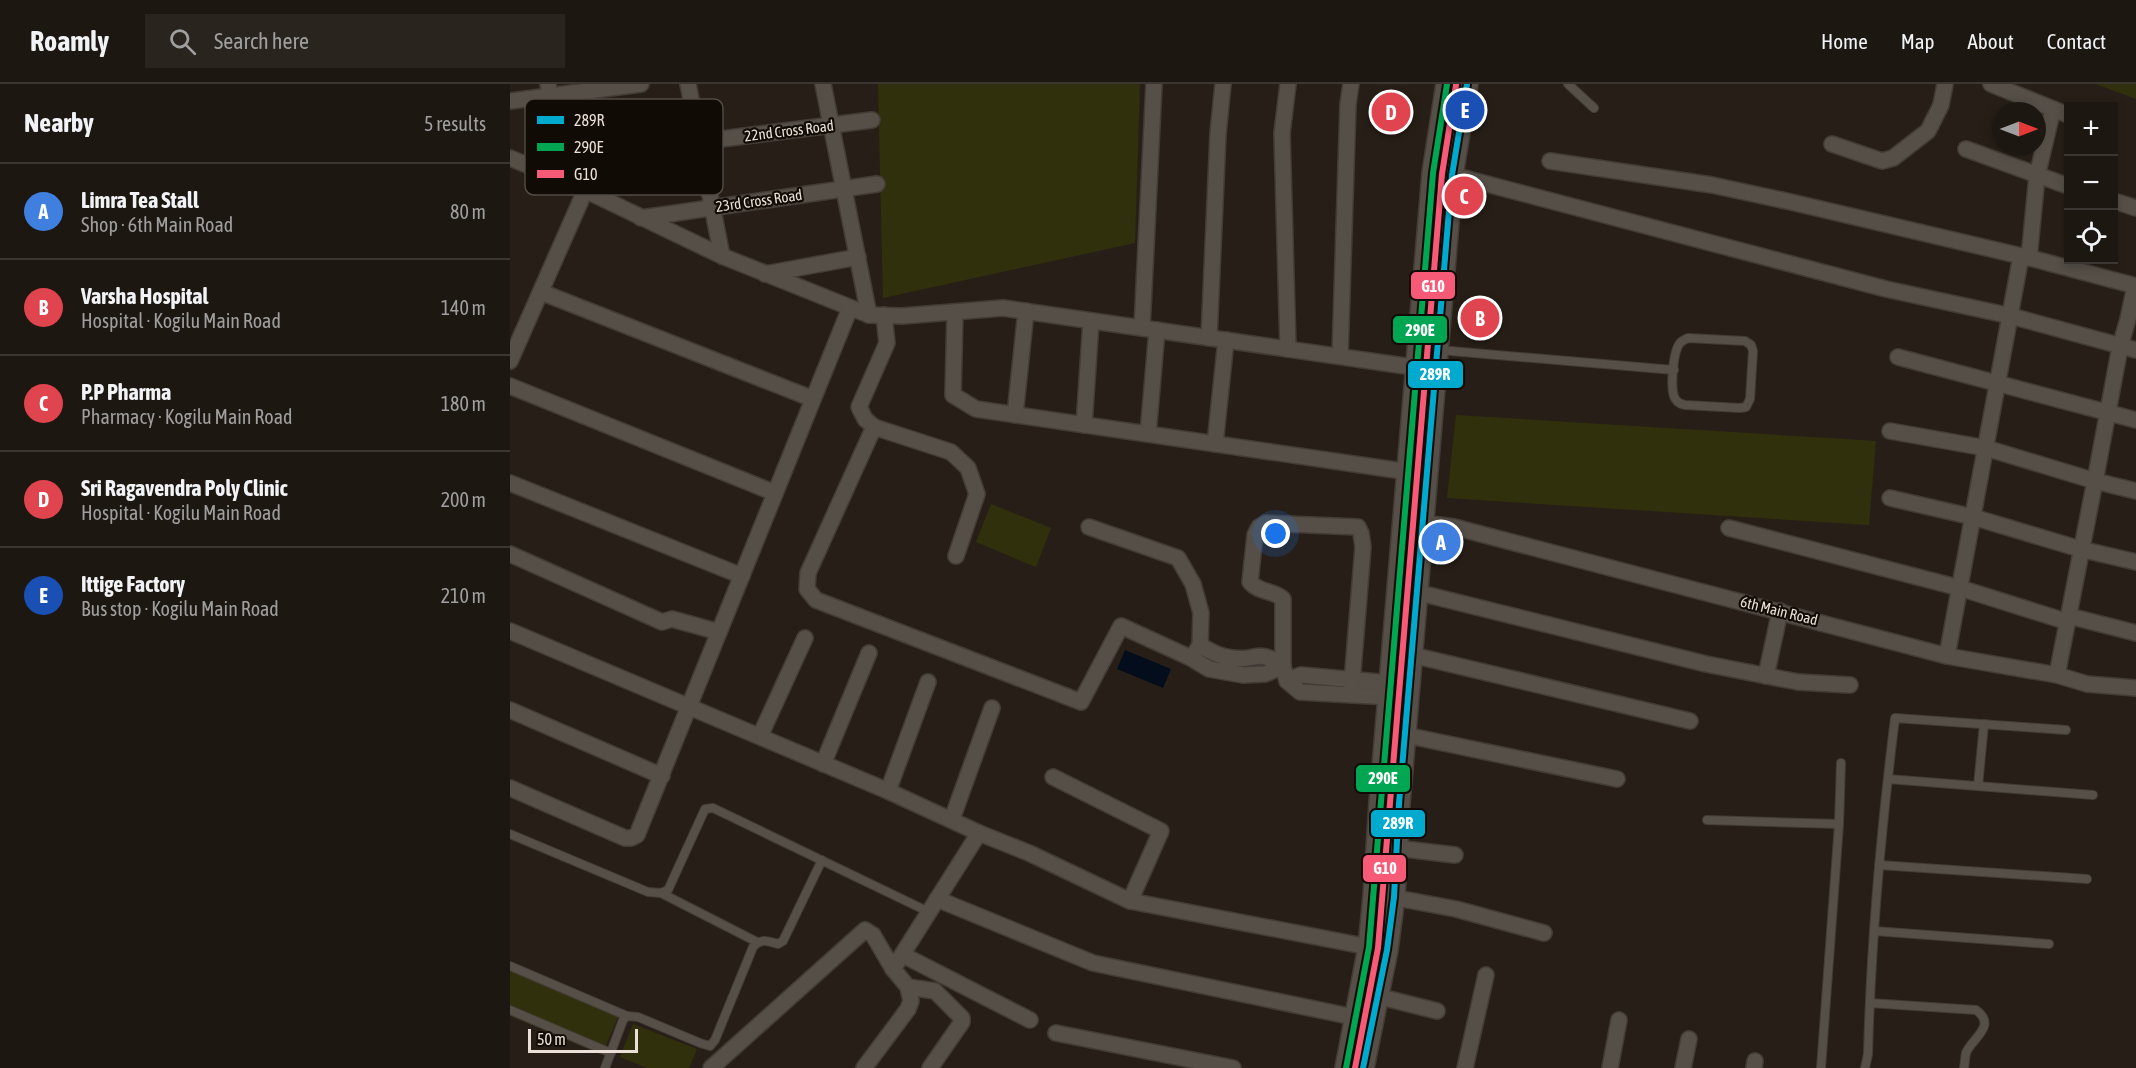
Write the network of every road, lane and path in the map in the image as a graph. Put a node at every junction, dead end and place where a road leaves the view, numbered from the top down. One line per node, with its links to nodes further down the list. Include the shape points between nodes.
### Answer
1 (641, 84): 13 (street)
2 (688, 84): 14 (street)
3 (823, 84): 20 (street)
4 (1154, 84): 51 (street)
5 (1223, 84): 52 (street)
6 (1288, 84): 55 (street, via 1282,132)
7 (1351, 84): 58 (street)
8 (1448, 84): 27 (main road)
9 (1467, 84): 27 (main road)
10 (1568, 84): 16 (lane)
11 (1945, 84): 22 (street, via 1941,105 1928,131 1893,158 1881,161)
12 (1991, 84): 17 (street)
13 (549, 90): 15 (street)
14 (691, 99)
15 (510, 101)
16 (1594, 108)
17 (2053, 109): 18 (street); 28 (street)
18 (2064, 113)
19 (872, 120): 20 (street, 22nd Cross Road)
20 (831, 125): 21 (street, 22nd Cross Road); 31 (street)
21 (723, 139)
22 (1832, 144)
23 (1966, 149): 28 (street)
24 (510, 158): 26 (street)
25 (1550, 161): 41 (street, via 1724,188)
26 (525, 164)
27 (1442, 173): 49 (street, via 1886,289); 56 (main road); 61 (main road)
28 (2037, 176): 30 (street); 41 (street)
29 (877, 184): 31 (street, 23rd Cross Road)
30 (2064, 185)
31 (844, 189): 36 (street, 23rd Cross Road); 40 (street)
32 (583, 195): 44 (street)
33 (593, 195): 38 (street)
34 (710, 195): 36 (street)
35 (2118, 202): 37 (street)
36 (713, 208): 38 (street, 23rd Cross Road); 39 (street)
37 (2136, 208)
38 (641, 218): 39 (street)
39 (722, 256): 42 (street)
40 (858, 257): 42 (street); 48 (street)
41 (2025, 257): 43 (street); 49 (street)
42 (765, 274): 45 (street)
43 (2135, 286): 54 (street)
44 (541, 292): 60 (street); 65 (street)
45 (850, 308): 48 (street); 65 (street)
46 (1026, 311): 47 (street, via 1003,308); 50 (street); 67 (street)
47 (955, 312): 48 (street); 67 (street, via 953,395 976,409)
48 (876, 315): 70 (street, via 887,343 859,407)
49 (2011, 316): 54 (street); 63 (street)
50 (1090, 321): 51 (street); 69 (street)
51 (1150, 329): 52 (street); 72 (street)
52 (1209, 338): 53 (street)
53 (1226, 340): 55 (street); 73 (street)
54 (2120, 346): 57 (street); 66 (street)
55 (1288, 349): 58 (street)
56 (1438, 350): 61 (main road); 62 (lane)
57 (2136, 350)
58 (1340, 356): 61 (street)
59 (1898, 357): 63 (street)
60 (510, 361)
61 (1427, 369): 75 (main road); 82 (main road)
62 (1674, 370): 62 (lane, via 1679,345 1688,338 1745,341 1754,351 1750,399 1743,408 1681,404 1673,394)
63 (1998, 384): 66 (street); 74 (street)
64 (510, 386): 79 (street)
65 (813, 399): 79 (street)
66 (2108, 412): 68 (street); 76 (street)
67 (1016, 415): 69 (street)
68 (2136, 420)
69 (1084, 425): 72 (street)
70 (874, 427): 87 (street, via 951,452 968,468 977,494); 98 (street, via 808,573 807,589 816,600 1081,702 1121,626)
71 (1890, 431): 74 (street)
72 (1148, 434): 73 (street)
73 (1215, 444): 75 (street)
74 (1986, 448): 76 (street); 81 (street)
75 (1409, 472): 91 (main road)
76 (2095, 480): 78 (street); 85 (street)
77 (510, 483): 89 (street)
78 (2136, 491)
79 (776, 493): 89 (street)
80 (1890, 498): 81 (street)
81 (1973, 517): 85 (street); 90 (street)
82 (1424, 523): 91 (main road); 92 (street, 6th Main Road, via 1454,527)
83 (1089, 527): 98 (street, via 1178,558 1193,584 1201,613)
84 (1729, 528): 90 (street)
85 (2080, 549): 88 (street); 93 (street)
86 (510, 554): 95 (street, via 662,622 672,619)
87 (956, 556)
88 (2136, 562)
89 (742, 576): 95 (street)
90 (1960, 588): 93 (street); 101 (street)
91 (1408, 590): 100 (main road); 104 (street); 109 (main road)
92 (1780, 611): 101 (street, 6th Main Road); 104 (street)
93 (2068, 619): 96 (street); 103 (street)
94 (510, 631): 110 (street)
95 (719, 632): 110 (street)
96 (2136, 633)
97 (805, 638): 117 (street)
98 (1196, 652): 102 (street, via 1209,669 1243,675)
99 (869, 653): 119 (street)
100 (1412, 655): 113 (street); 116 (main road)
101 (1947, 656): 103 (street, 6th Main Road)
102 (1285, 674): 107 (street, via 1300,692); 107 (street, via 1283,599 1255,588 1250,582 1258,526 1358,527 1363,547)
103 (2056, 675): 108 (street, 6th Main Road, via 2087,684)
104 (1766, 676): 106 (street)
105 (928, 682): 126 (street)
106 (1850, 685)
107 (1351, 687): 109 (street)
108 (2136, 688)
109 (1390, 690): 139 (main road, via 1380,802)
110 (690, 706): 117 (street); 120 (street)
111 (992, 708): 128 (street)
112 (510, 710): 120 (street)
113 (1690, 721)
114 (1984, 724): 115 (lane); 123 (lane, via 1896,718); 124 (lane)
115 (2066, 730)
116 (1405, 735): 122 (street); 133 (main road)
117 (760, 736): 119 (street)
118 (1841, 763): 130 (lane)
119 (823, 764): 126 (street)
120 (662, 776): 125 (street, via 637,835 631,838)
121 (1053, 777): 140 (street, via 1161,831)
122 (1617, 779)
123 (1888, 779): 124 (lane); 136 (lane)
124 (1978, 786): 127 (lane)
125 (510, 788)
126 (888, 791): 128 (street)
127 (2093, 795)
128 (952, 819): 131 (street)
129 (1707, 820): 130 (lane)
130 (1839, 824): 173 (lane)
131 (979, 833): 140 (street); 141 (street)
132 (510, 834): 138 (lane, via 648,892)
133 (1396, 848): 134 (street); 139 (main road)
134 (1455, 855)
135 (822, 860): 138 (lane, via 713,808 705,809 668,890); 141 (lane); 144 (lane, via 783,941)
136 (1879, 865): 137 (lane); 142 (lane)
137 (2087, 879)
138 (661, 893): 144 (lane)
139 (1384, 896): 143 (street, via 1456,909); 146 (main road); 152 (main road, via 1387,950)
140 (1130, 901): 146 (street)
141 (933, 906): 147 (street); 157 (street, via 1094,963)
142 (1874, 931): 145 (lane); 153 (lane)
143 (1544, 933)
144 (757, 942): 156 (lane, via 710,1046)
145 (2049, 944)
146 (1369, 946): 157 (main road)
147 (903, 956): 149 (street); 158 (street)
148 (510, 966): 156 (lane)
149 (893, 969): 151 (street); 164 (street, via 873,935 865,930)
150 (1486, 975): 170 (street)
151 (908, 987): 165 (street, via 908,1009); 166 (street, via 935,991 962,1017)
152 (1377, 996): 155 (street); 157 (main road)
153 (1870, 1003): 174 (lane); 175 (lane, via 1981,1013 1982,1034 1966,1052)
154 (510, 1010): 162 (lane)
155 (1437, 1011)
156 (627, 1016): 162 (lane)
157 (1364, 1019): 168 (main road); 169 (main road)
158 (1030, 1020)
159 (1619, 1020): 171 (street)
160 (1056, 1033): 167 (street)
161 (1689, 1038): 172 (street)
162 (611, 1053): 163 (lane)
163 (605, 1068)
164 (711, 1068)
165 (864, 1068)
166 (930, 1068)
167 (1233, 1068)
168 (1346, 1068)
169 (1363, 1068)
170 (1465, 1068)
171 (1610, 1068)
172 (1683, 1068)
173 (1821, 1068)
174 (1865, 1068)
175 (1964, 1068)

